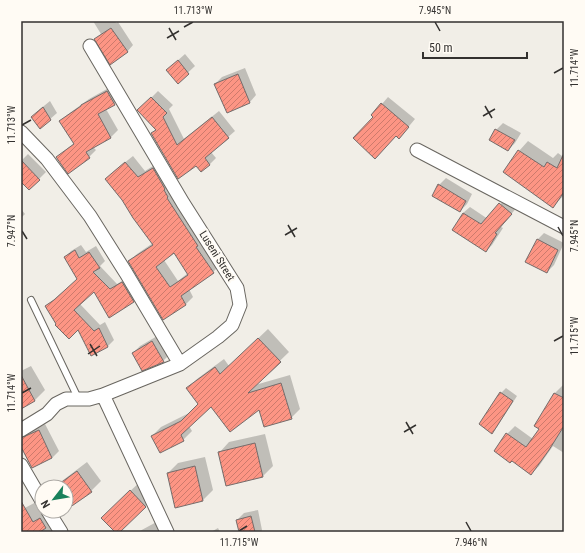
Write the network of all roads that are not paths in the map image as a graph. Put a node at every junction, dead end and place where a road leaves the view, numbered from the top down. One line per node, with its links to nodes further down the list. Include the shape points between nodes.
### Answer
1 (90, 46): 6 (street, Luseni Street, via 237,288 240,305 232,325)
2 (21, 132): 6 (street, via 47,159 90,216)
3 (417, 150): 4 (street)
4 (564, 227)
5 (31, 300): 8 (lane)
6 (180, 364): 7 (street, Luseni Street)
7 (103, 395): 8 (street, Luseni Street, via 89,399); 14 (street)
8 (78, 398): 9 (street, Luseni Street, via 66,399 56,404 47,414)
9 (21, 430)
10 (21, 465): 11 (street)
11 (34, 487)
12 (53, 519): 13 (street)
13 (61, 532)
14 (167, 532)

